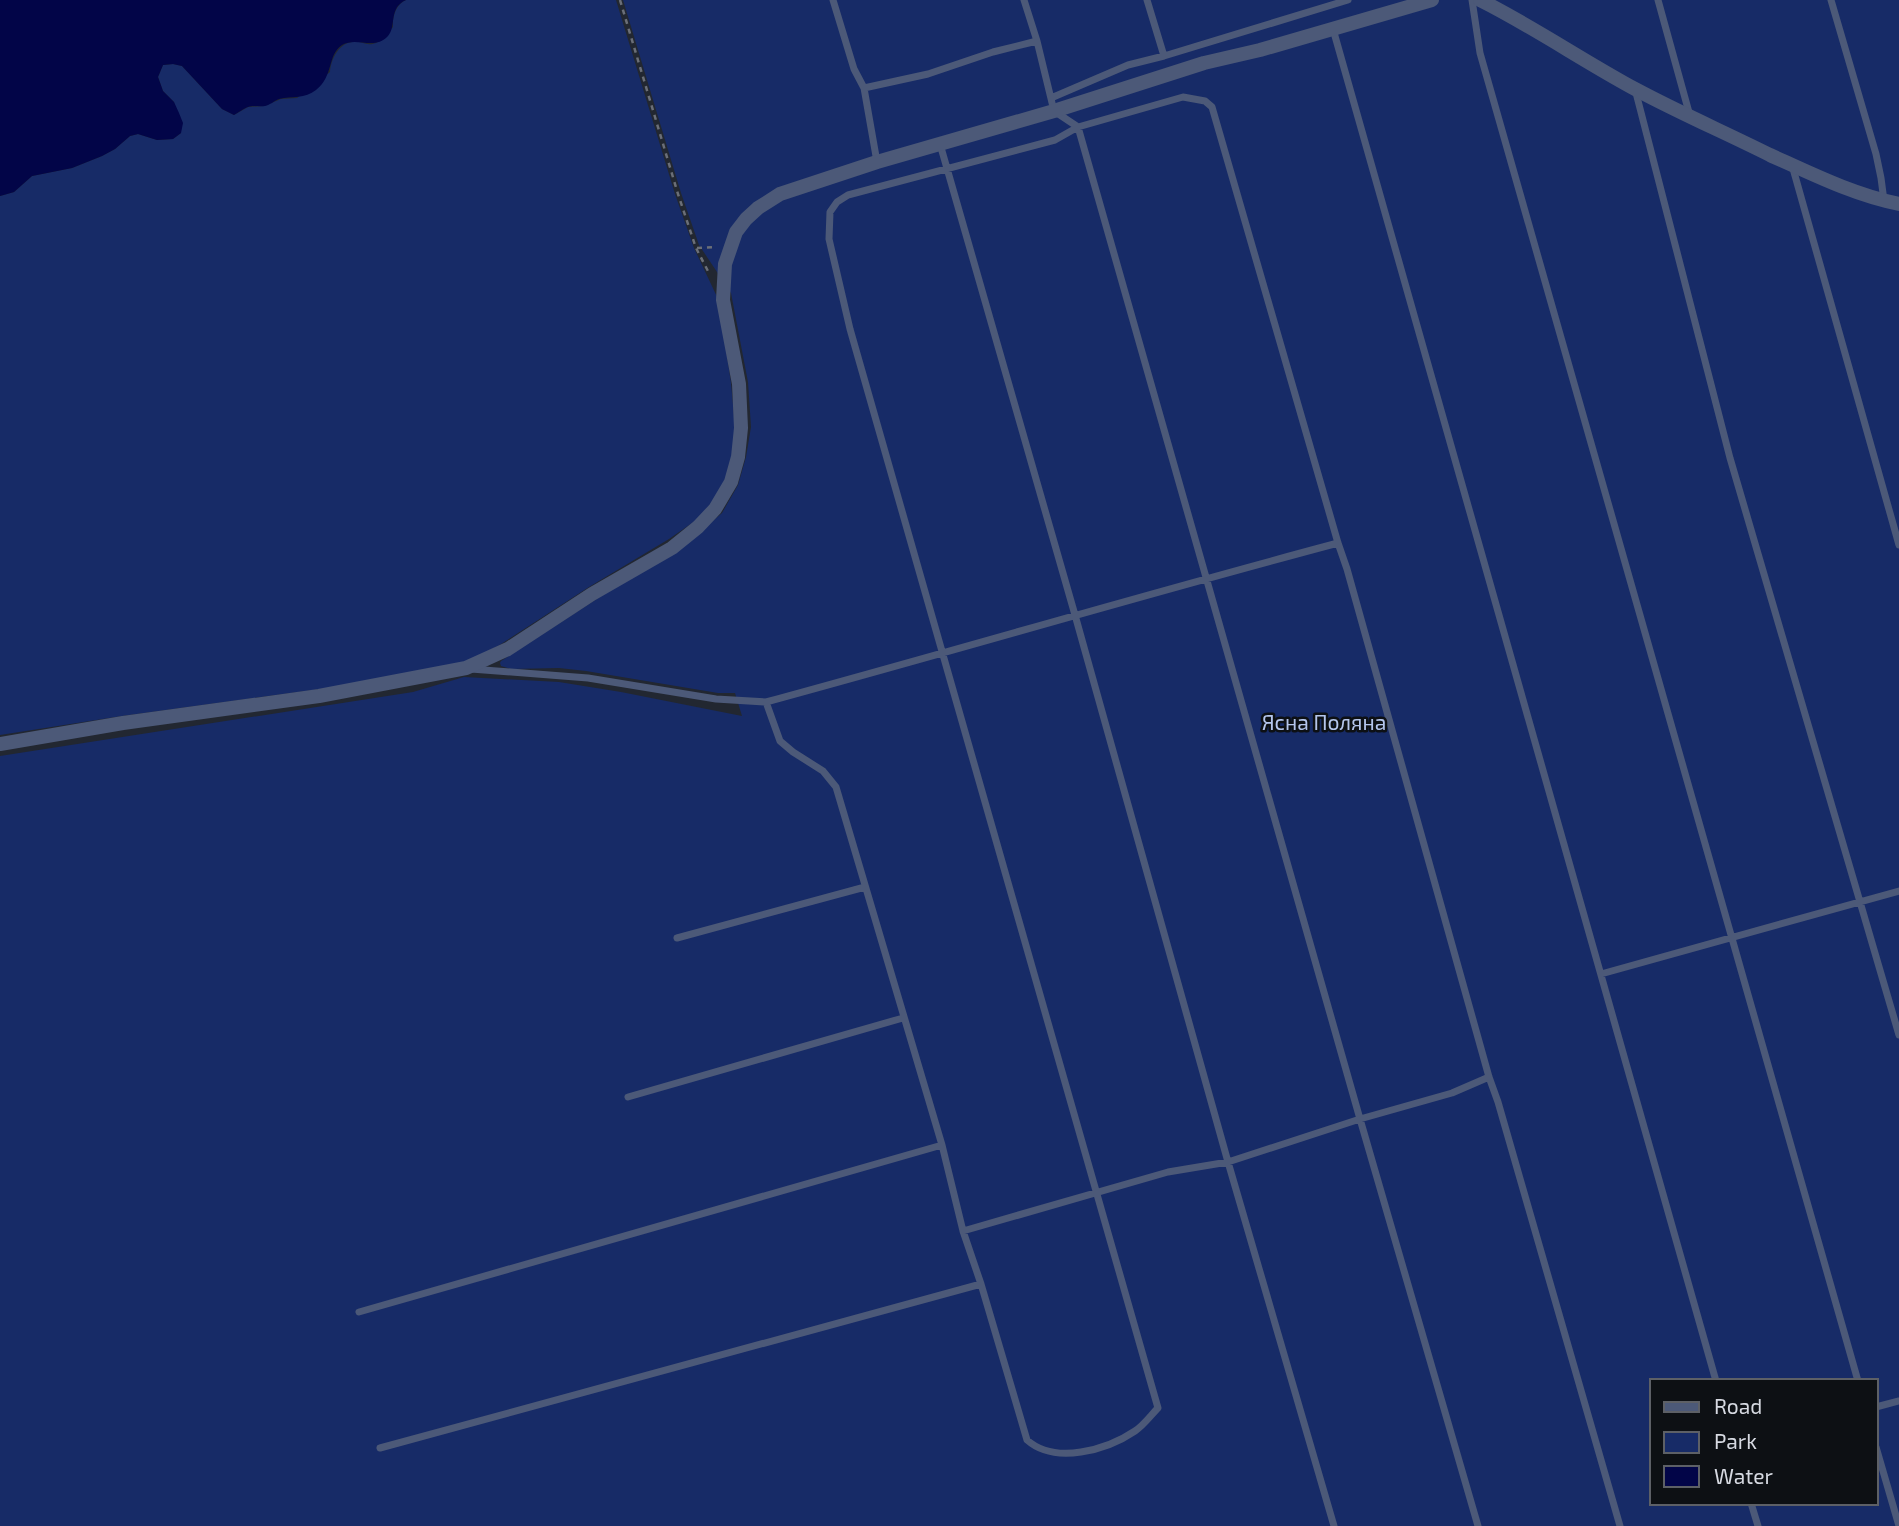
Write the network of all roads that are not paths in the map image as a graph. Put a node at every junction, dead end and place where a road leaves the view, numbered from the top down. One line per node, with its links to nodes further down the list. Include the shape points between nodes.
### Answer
1 (833, 0): 14 (lane)
2 (1024, 0): 12 (lane)
3 (1147, 0): 13 (lane)
4 (1348, 0): 10 (lane)
5 (1432, 0): 11 (street)
6 (1472, 0): 37 (lane, via 1480,53)
7 (1480, 0): 15 (street)
8 (1658, 0): 17 (lane)
9 (1830, 0): 23 (lane, via 1876,154)
10 (1318, 4): 13 (lane)
11 (1333, 29): 16 (street); 38 (lane)
12 (1037, 41): 14 (lane); 16 (lane)
13 (1164, 56): 16 (lane, via 1128,65)
14 (864, 88): 20 (lane)
15 (1635, 89): 17 (street); 35 (lane, via 1730,458)
16 (1052, 105): 18 (lane); 19 (street)
17 (1690, 117): 21 (street)
18 (1078, 127): 22 (lane, via 1055,140); 25 (lane, via 1183,97 1212,107); 27 (lane)
19 (940, 144): 20 (street); 22 (lane)
20 (877, 162): 30 (street, via 780,194 746,219 732,242 725,264 723,300 739,384 741,428 731,482 715,509 671,548 508,649)
21 (1791, 164): 23 (street); 26 (lane)
22 (948, 169): 28 (lane); 29 (lane, via 848,195 830,212 829,239 850,329)
23 (1884, 201): 24 (street)
24 (1899, 204)
25 (1338, 543): 27 (lane); 41 (lane)
26 (1899, 545)
27 (1207, 578): 28 (lane); 43 (lane)
28 (1075, 615): 29 (lane); 45 (lane)
29 (943, 654): 31 (lane); 46 (lane)
30 (466, 668): 31 (lane, via 588,678 716,699); 32 (street, via 318,696)
31 (766, 702): 33 (lane, via 780,741 823,771 836,787)
32 (0, 744)
33 (865, 887): 36 (lane); 39 (lane)
34 (1899, 891): 35 (lane)
35 (1861, 902): 37 (lane); 40 (lane)
36 (677, 938)
37 (1733, 938): 38 (lane); 51 (lane)
38 (1601, 974): 50 (lane)
39 (903, 1018): 42 (lane); 44 (lane)
40 (1899, 1035)
41 (1489, 1077): 43 (lane, via 1452,1093); 59 (lane)
42 (628, 1097)
43 (1360, 1119): 45 (lane); 58 (lane)
44 (942, 1145): 47 (lane); 49 (lane)
45 (1228, 1162): 46 (lane, via 1168,1172); 57 (lane)
46 (1096, 1192): 47 (lane); 48 (lane, via 1158,1408 1138,1430 1080,1452 1038,1450 1027,1440)
47 (963, 1231): 48 (lane)
48 (981, 1284): 54 (lane)
49 (359, 1312)
50 (1715, 1379)
51 (1857, 1379)
52 (1899, 1401): 53 (lane)
53 (1878, 1406)
54 (380, 1448)
55 (1878, 1454): 61 (lane)
56 (1752, 1505): 60 (lane)
57 (1334, 1526)
58 (1478, 1526)
59 (1620, 1526)
60 (1758, 1526)
61 (1899, 1526)

